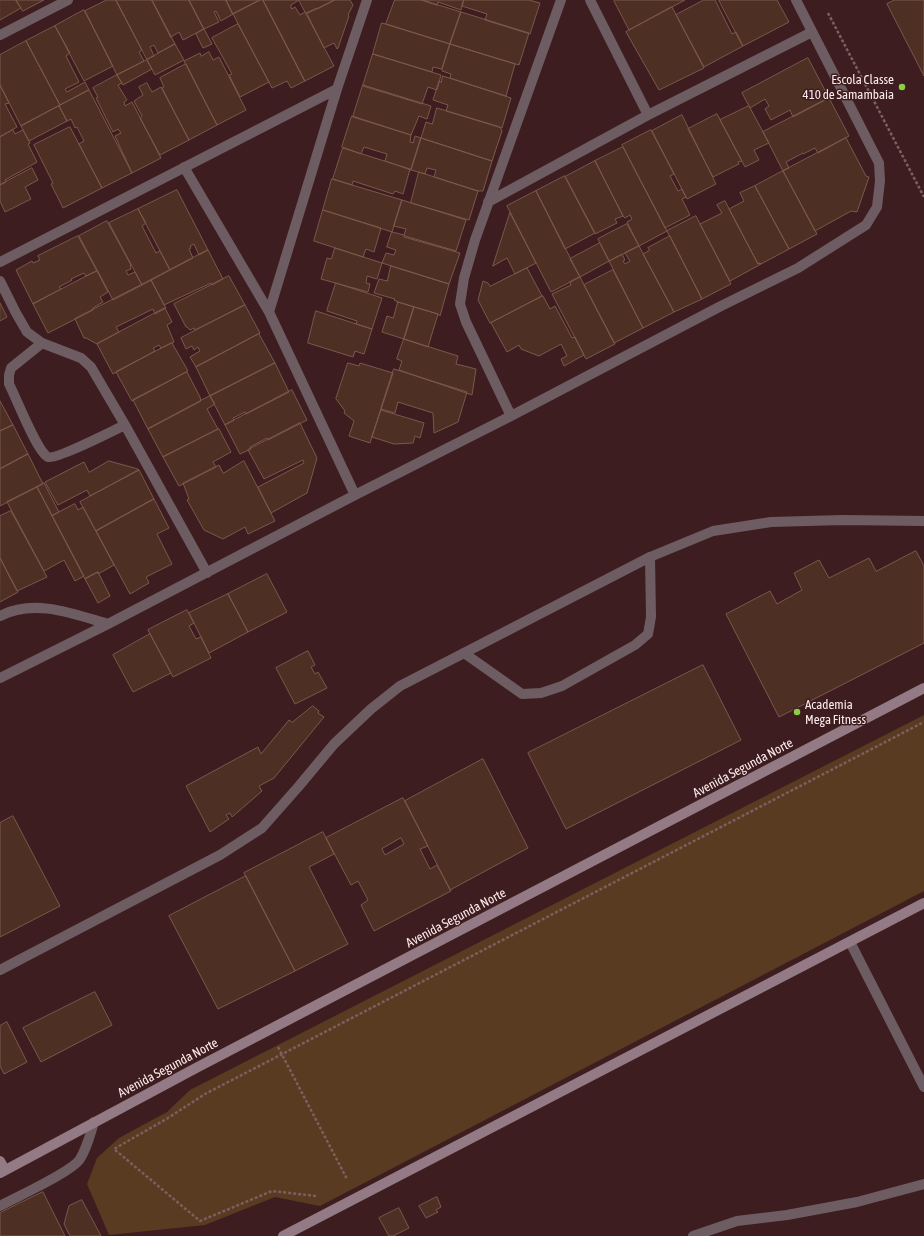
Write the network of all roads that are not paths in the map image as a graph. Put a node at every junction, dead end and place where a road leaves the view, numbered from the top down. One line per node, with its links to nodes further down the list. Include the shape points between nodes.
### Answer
1 (68, 0): 7 (street)
2 (367, 0): 8 (street)
3 (561, 0): 11 (street)
4 (590, 0): 9 (street)
5 (796, 0): 6 (street)
6 (812, 32): 9 (street); 16 (street, via 879,163 877,207 866,225 798,268)
7 (0, 35)
8 (337, 89): 10 (street); 14 (street)
9 (648, 115): 11 (street)
10 (184, 167): 12 (street); 14 (street)
11 (488, 202): 16 (street, via 464,278 460,304)
12 (0, 262)
13 (0, 281): 15 (street, via 27,332)
14 (269, 312): 18 (street)
15 (42, 343): 17 (street, via 81,358 91,367); 17 (street, via 11,368 9,384 39,448 47,457 53,458 64,454)
16 (511, 416): 18 (street)
17 (125, 425): 21 (street)
18 (355, 495): 21 (street)
19 (924, 521): 20 (street, via 771,522 713,531)
20 (650, 557): 24 (street); 24 (street, via 651,617 648,634 635,645 562,686 541,693 522,694)
21 (207, 573): 23 (street)
22 (0, 616): 23 (street, via 24,608 48,609 65,611)
23 (108, 624): 25 (street)
24 (464, 653): 29 (street, via 400,686 371,709 334,744 262,828 220,855)
25 (0, 678)
26 (924, 688): 31 (main road, Avenida Segunda Norte)
27 (924, 903): 28 (main road)
28 (850, 942): 30 (street); 36 (main road)
29 (0, 970)
30 (924, 1086)
31 (94, 1122): 33 (main road, Avenida Segunda Norte); 35 (street, via 79,1161 62,1173)
32 (0, 1161): 33 (main road)
33 (2, 1172)
34 (924, 1184): 37 (street, via 857,1202 737,1221)
35 (0, 1206)
36 (283, 1236)
37 (693, 1236)

